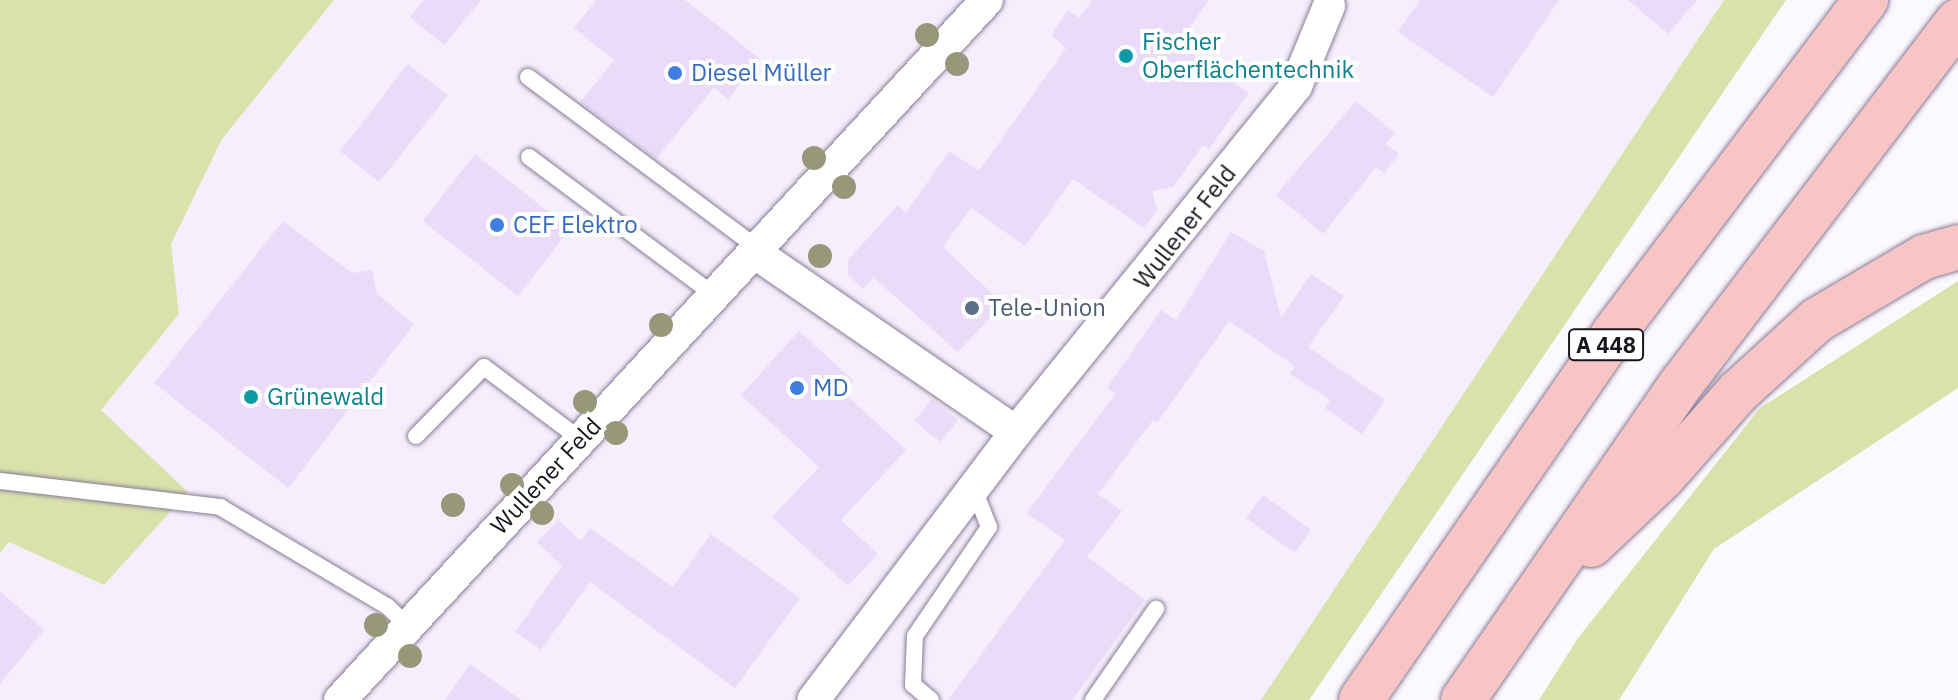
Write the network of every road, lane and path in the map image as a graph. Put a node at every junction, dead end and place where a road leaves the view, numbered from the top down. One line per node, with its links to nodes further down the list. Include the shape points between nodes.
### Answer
1 (987, 0): 8 (street, Wullener Feld)
2 (1866, 0): 22 (highway, A 448, via 1614,333)
3 (1329, 6): 10 (street, Wullener Feld, via 1296,86)
4 (1958, 21): 16 (highway, via 1682,383)
5 (528, 77): 8 (lane)
6 (529, 157): 9 (lane)
7 (1958, 247): 16 (highway, via 1924,257 1817,320 1737,393 1663,477)
8 (756, 250): 9 (street, Wullener Feld); 10 (street)
9 (714, 295): 12 (street, Wullener Feld)
10 (1016, 432): 14 (street, Wullener Feld)
11 (416, 436): 12 (lane, via 484,367)
12 (580, 439): 17 (street, Wullener Feld)
13 (0, 481): 17 (lane, via 220,507 387,606)
14 (974, 489): 19 (street, Wullener Feld); 20 (lane, via 989,527 915,636 913,685)
15 (1156, 609): 21 (lane)
16 (1522, 610): 23 (highway)
17 (408, 626): 18 (street, Wullener Feld)
18 (340, 700)
19 (813, 700)
20 (931, 700)
21 (1093, 700)
22 (1361, 700)
23 (1463, 700)

